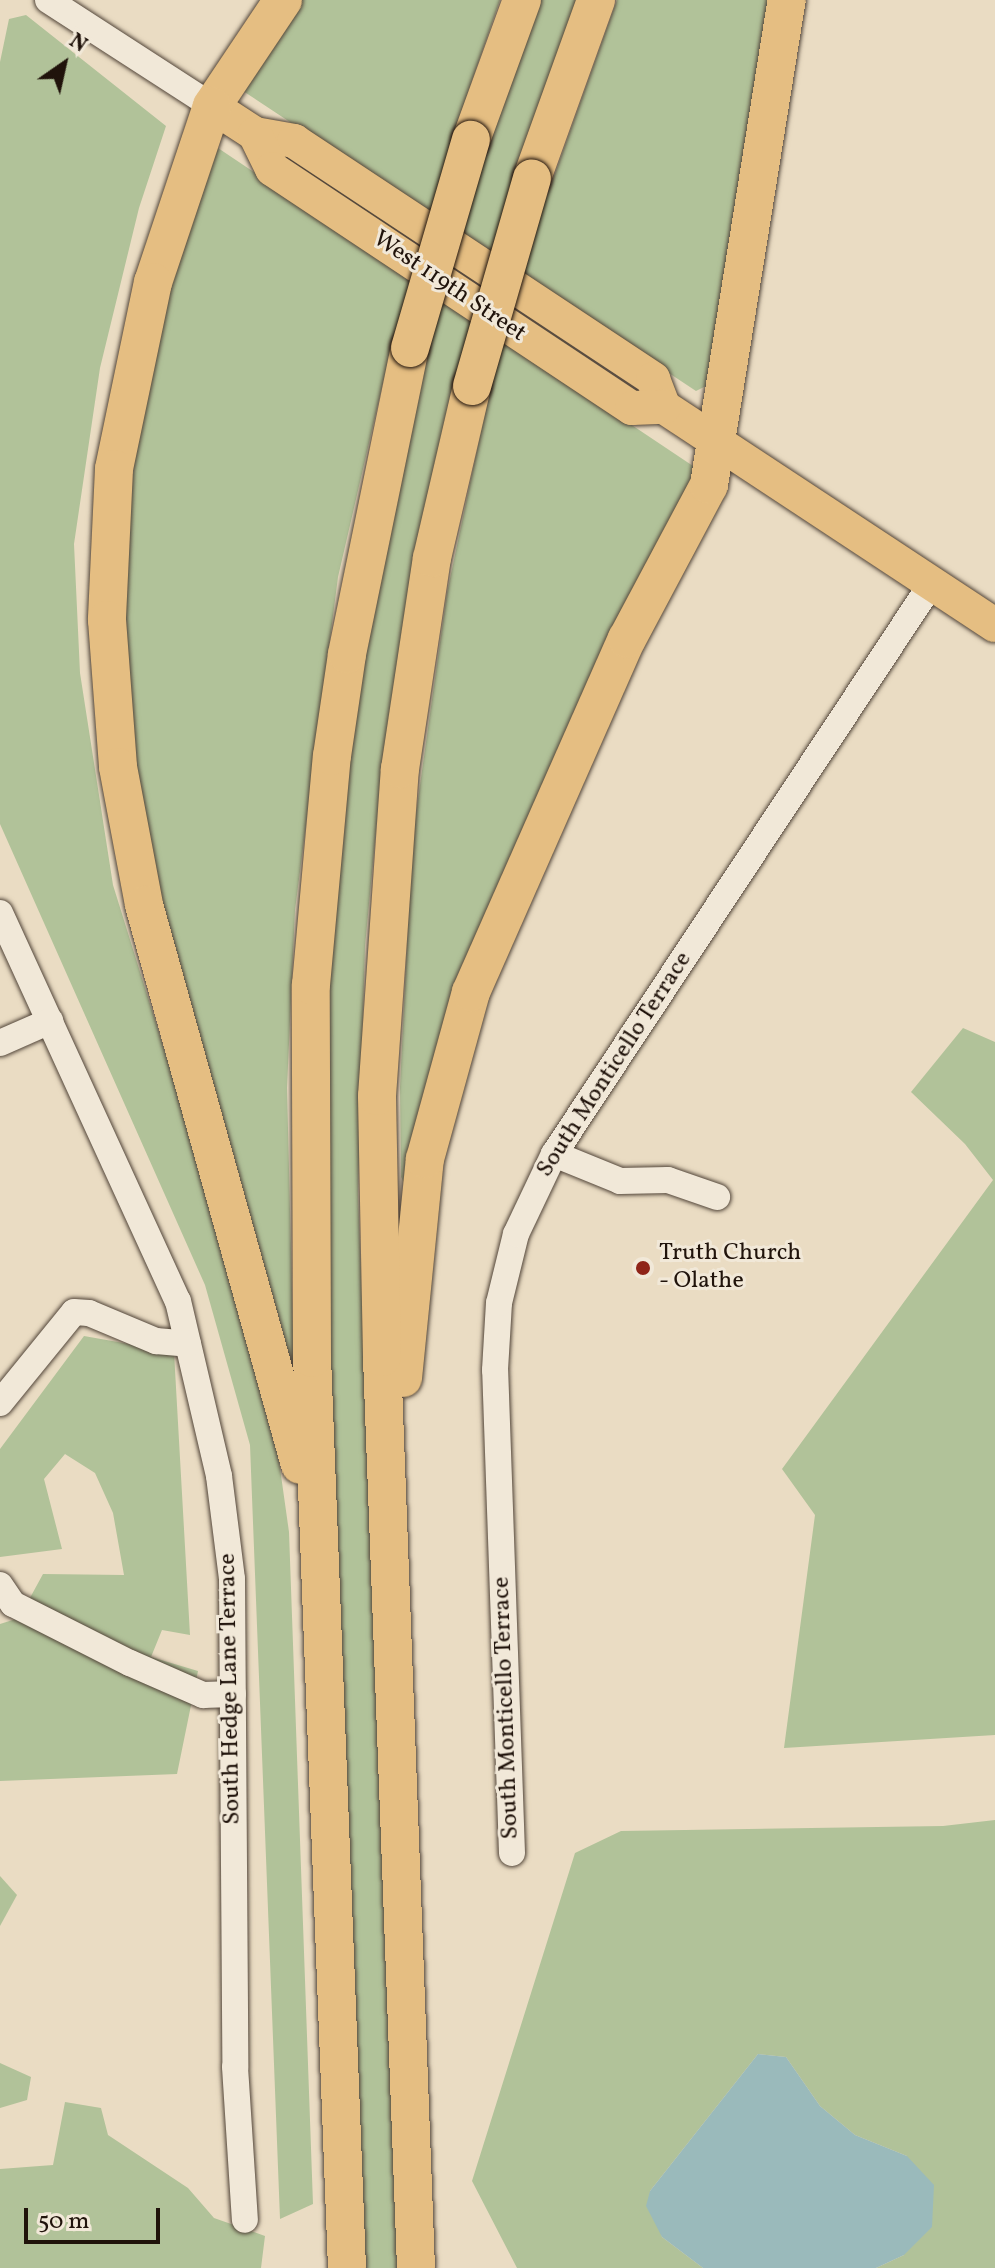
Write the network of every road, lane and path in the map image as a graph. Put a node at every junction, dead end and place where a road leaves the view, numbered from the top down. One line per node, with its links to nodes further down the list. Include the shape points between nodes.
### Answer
1 (48, 0): 6 (street, West 119th Street)
2 (283, 0): 6 (highway)
3 (522, 0): 18 (highway, bridge, via 471,140 410,348 347,654 318,882 308,1201)
4 (596, 0): 17 (highway, bridge, via 532,178 472,386 414,667 381,983 377,1209)
5 (787, 0): 7 (highway)
6 (212, 106): 7 (main road, West 119th Street, via 255,134 294,141 653,379 664,407); 18 (highway, via 157,268 125,402 108,534 109,686 144,905 278,1375)
7 (715, 441): 8 (main road, West 119th Street); 17 (highway, via 709,485 627,639 539,829 494,931 452,1048 417,1213)
8 (932, 583): 9 (main road, West 119th Street); 13 (street, South Monticello Terrace)
9 (995, 625)
10 (0, 913): 11 (street, South Hedge Lane Terrace)
11 (50, 1021): 12 (street); 15 (street, South Hedge Lane Terrace, via 178,1301)
12 (0, 1043)
13 (554, 1154): 14 (street, via 620,1181 668,1180); 21 (street, South Monticello Terrace, via 516,1234 495,1334)
14 (717, 1197)
15 (188, 1344): 16 (street, via 156,1341 89,1313 74,1312); 20 (street, South Hedge Lane Terrace, via 219,1476 230,1564)
16 (0, 1403)
17 (390, 1546): 24 (highway)
18 (320, 1547): 23 (highway)
19 (0, 1585): 20 (street, via 13,1604 130,1663 203,1695)
20 (233, 1694): 22 (street, South Hedge Lane Terrace, via 235,2067)
21 (512, 1853)
22 (245, 2220)
23 (347, 2268)
24 (416, 2268)

